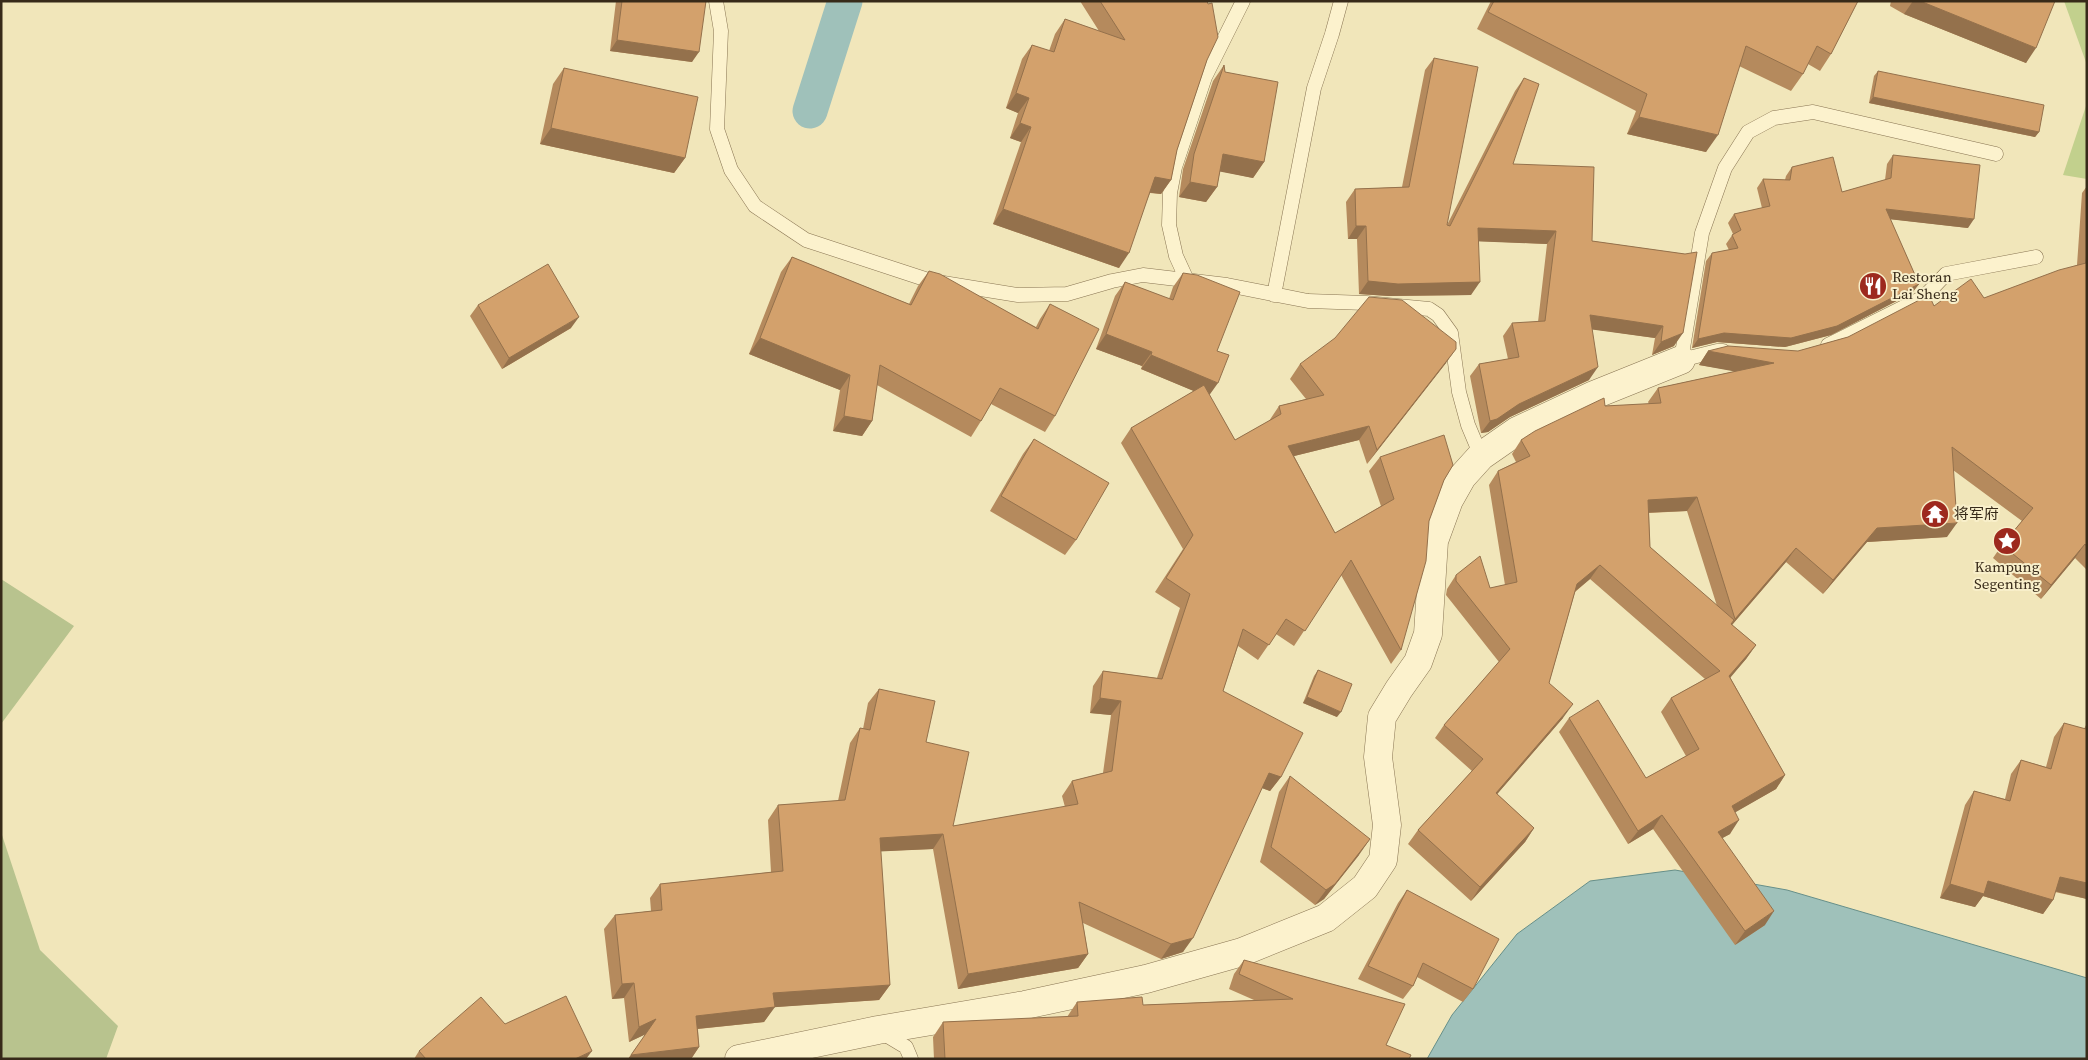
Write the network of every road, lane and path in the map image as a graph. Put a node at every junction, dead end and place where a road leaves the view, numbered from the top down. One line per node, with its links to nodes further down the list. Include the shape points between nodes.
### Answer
1 (716, 1): 6 (lane, via 721,31 717,129 730,170 755,206 806,240 931,281 1018,294 1067,294 1143,275)
2 (1243, 1): 6 (lane, via 1205,77 1175,167 1169,224 1176,256)
3 (1341, 1): 7 (lane, via 1314,88)
4 (1996, 154): 10 (lane, via 1813,112 1774,118 1748,132 1724,168 1702,233)
5 (2036, 257): 8 (lane, via 1946,274 1924,297 1834,343)
6 (1187, 280): 7 (lane)
7 (1274, 295): 11 (lane, via 1308,301 1366,302 1429,309 1438,316 1451,333 1459,392 1468,426)
8 (1815, 348)
9 (1733, 352): 10 (lane, via 1717,351)
10 (1682, 360): 11 (street, via 1594,395 1517,431)
11 (1481, 456): 12 (street, via 1462,476 1449,500 1434,542 1428,634 1418,662 1382,718 1378,757 1387,825 1383,860 1365,887 1326,918 1242,952 1146,979 1024,1005)
12 (878, 1030): 13 (street); 14 (lane, via 906,1047)
13 (739, 1059)
14 (911, 1059)

